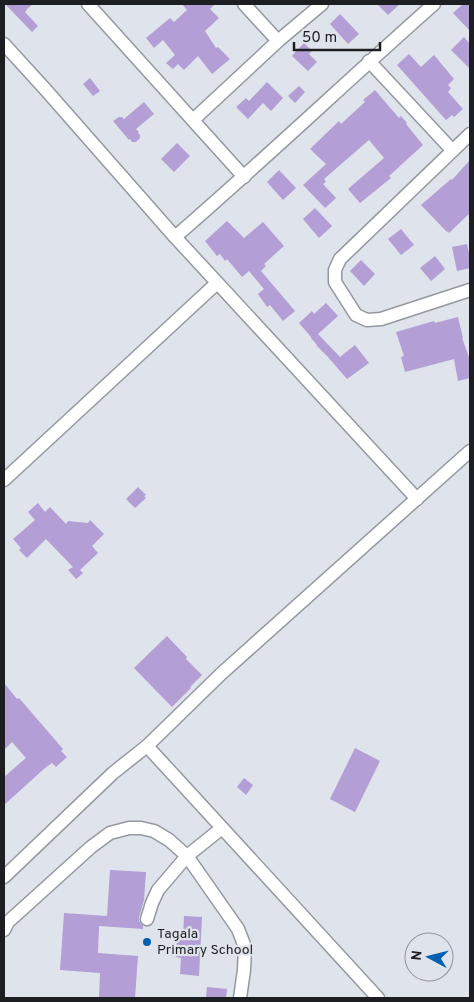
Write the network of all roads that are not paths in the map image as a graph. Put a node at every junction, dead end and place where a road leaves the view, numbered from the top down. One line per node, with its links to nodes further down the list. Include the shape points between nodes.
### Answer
1 (88, 4): 8 (street)
2 (244, 4): 5 (street)
3 (322, 4): 5 (street)
4 (434, 4): 7 (street)
5 (278, 41): 8 (street)
6 (4, 44): 12 (street)
7 (369, 61): 10 (street); 11 (street)
8 (193, 120): 11 (street)
9 (470, 134): 10 (street)
10 (452, 150): 14 (street, via 340,259 335,270 335,282 356,315 367,320 380,319)
11 (244, 176): 12 (street)
12 (175, 237): 13 (street)
13 (217, 283): 16 (street); 17 (street)
14 (470, 290)
15 (470, 451): 17 (street)
16 (4, 480)
17 (417, 499): 18 (street, via 222,673)
18 (147, 746): 19 (street); 21 (street, via 113,773)
19 (222, 828): 20 (street); 25 (street)
20 (187, 856): 22 (street, via 158,890); 23 (street, via 154,831 129,828 110,834 84,853 8,922); 24 (street, via 238,929 244,947)
21 (4, 877)
22 (147, 919)
23 (4, 930)
24 (240, 998)
25 (378, 998)

